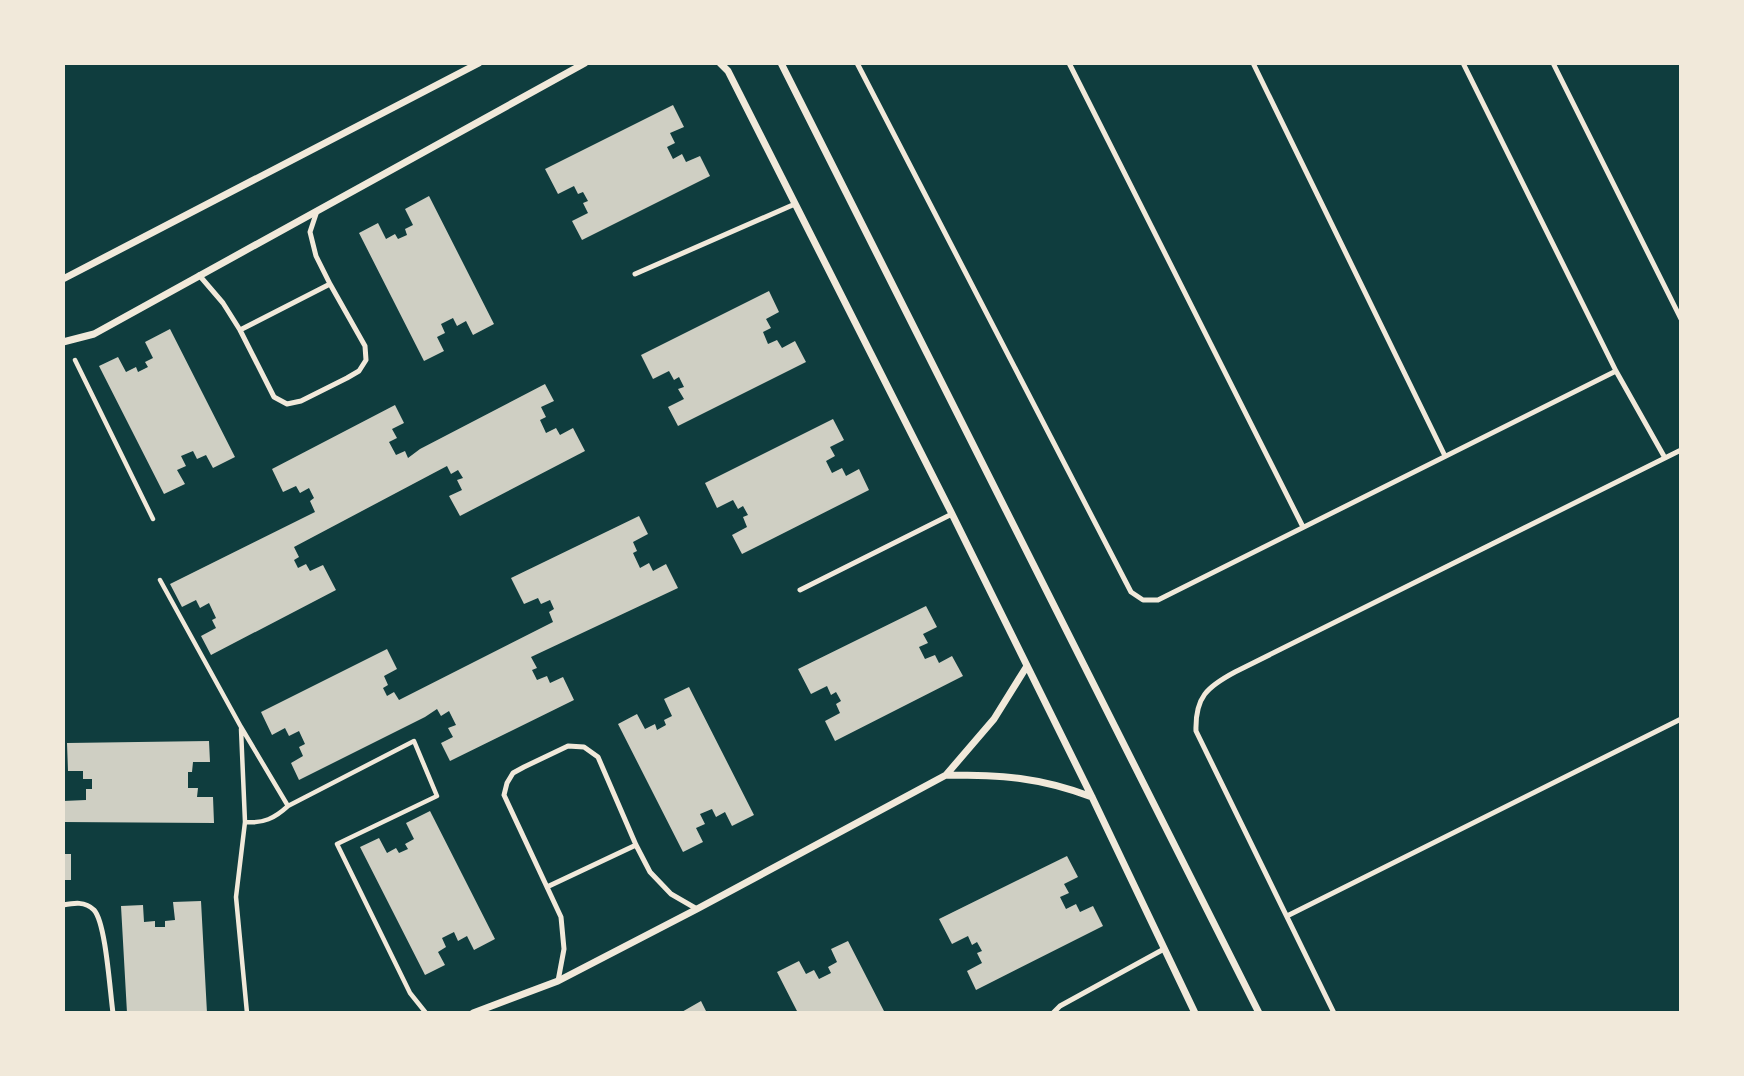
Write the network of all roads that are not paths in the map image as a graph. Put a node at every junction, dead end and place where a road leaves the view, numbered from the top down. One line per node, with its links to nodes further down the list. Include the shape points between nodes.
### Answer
1 (479, 63): 14 (street)
2 (585, 63): 11 (street)
3 (720, 63): 10 (street)
4 (781, 63): 41 (street)
5 (857, 63): 24 (lane, via 1131,592 1143,600 1158,600)
6 (1069, 63): 24 (lane)
7 (1253, 63): 21 (lane)
8 (1463, 63): 19 (lane)
9 (1553, 63): 16 (lane)
10 (795, 204): 12 (lane); 23 (street)
11 (317, 211): 13 (street); 15 (lane, via 310,232)
12 (635, 274)
13 (199, 275): 17 (lane); 18 (street, via 94,334)
14 (63, 279)
15 (330, 284): 17 (lane); 17 (lane, via 365,346 366,359 359,371 347,378 287,404 274,397)
16 (1681, 319)
17 (240, 330)
18 (65, 342)
19 (1616, 371): 21 (lane); 22 (lane)
20 (1681, 450): 22 (lane)
21 (1445, 456): 24 (lane)
22 (1665, 458): 34 (lane, via 1216,682 1203,695 1195,712 1196,731)
23 (952, 514): 25 (lane); 26 (street)
24 (1303, 527)
25 (800, 590)
26 (1027, 666): 28 (street, via 994,719); 29 (street)
27 (1681, 719): 34 (lane)
28 (946, 775): 29 (street, via 1030,778); 33 (street)
29 (1092, 797): 35 (street)
30 (635, 845): 31 (lane); 31 (lane, via 598,757 584,747 568,746 553,752 513,773 504,795); 33 (lane, via 650,872 671,894)
31 (549, 886): 36 (lane, via 562,917 564,949)
32 (63, 905): 37 (lane, via 80,903 94,909 101,923)
33 (697, 909): 36 (street)
34 (1287, 916): 42 (lane)
35 (1164, 949): 39 (lane); 40 (street)
36 (558, 981): 38 (street)
37 (113, 1013)
38 (473, 1013)
39 (1053, 1013)
40 (1195, 1013)
41 (1259, 1013)
42 (1334, 1013)

